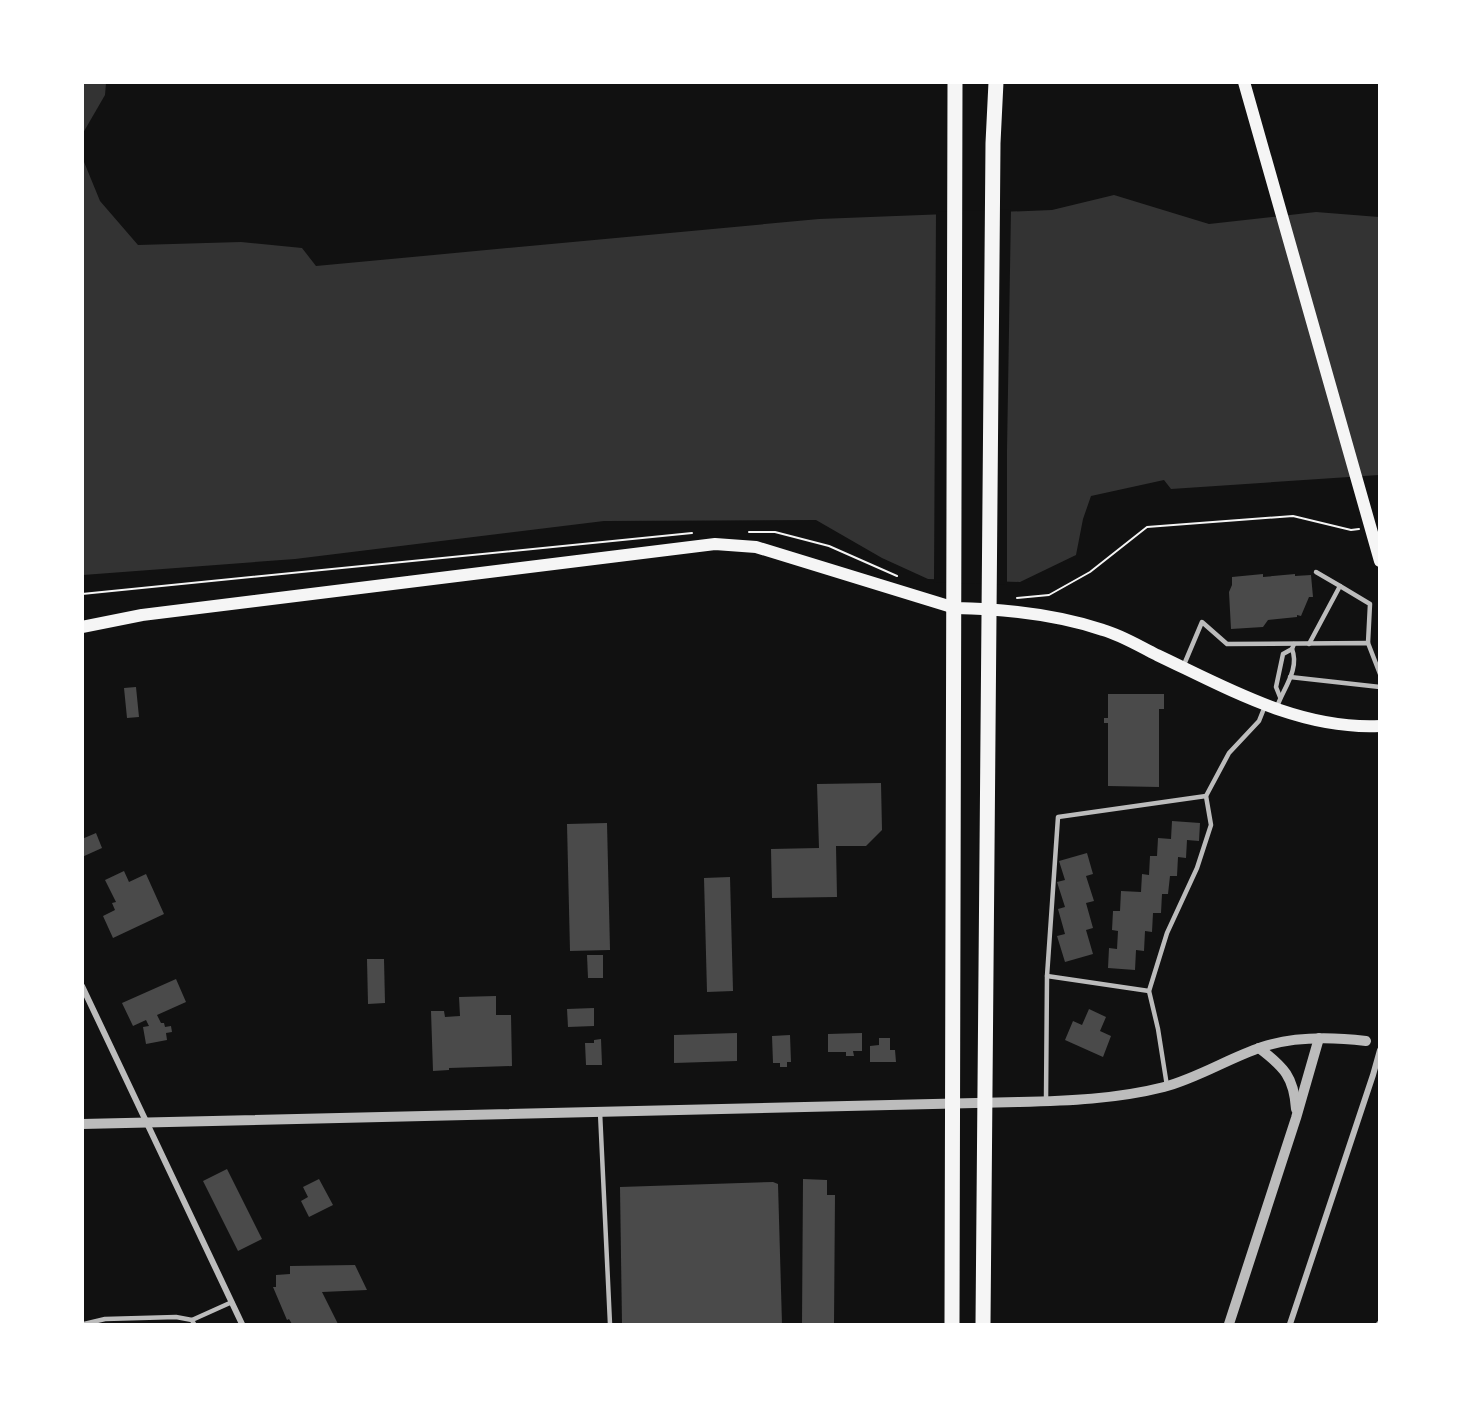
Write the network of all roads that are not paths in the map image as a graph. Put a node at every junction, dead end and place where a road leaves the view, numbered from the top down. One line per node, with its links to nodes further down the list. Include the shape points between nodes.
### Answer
1 (955, 82): 36 (highway)
2 (996, 82): 37 (highway)
3 (1244, 87): 4 (main road)
4 (1378, 557)
5 (1316, 572): 6 (lane)
6 (1340, 586): 8 (lane, via 1370,604); 9 (lane)
7 (82, 627): 11 (main road, via 142,615 715,544 756,548 955,608 1040,614 1105,630)
8 (1368, 643): 9 (lane); 12 (lane)
9 (1309, 644): 10 (lane)
10 (1293, 647): 11 (lane, via 1227,644 1202,622); 13 (lane); 15 (lane, via 1283,654)
11 (1183, 667): 15 (main road)
12 (1380, 674)
13 (1290, 677): 14 (lane); 15 (lane, via 1286,690)
14 (1380, 687)
15 (1273, 704): 16 (main road, via 1315,721); 17 (lane, via 1229,753)
16 (1380, 726)
17 (1206, 796): 18 (lane, via 1058,817); 20 (lane, via 1210,825 1197,868 1167,933)
18 (1047, 976): 20 (lane); 26 (lane)
19 (82, 986): 29 (street)
20 (1149, 991): 25 (lane)
21 (1319, 1038): 22 (street); 23 (street); 28 (street)
22 (1366, 1041)
23 (1259, 1048): 25 (street); 28 (street, via 1288,1074 1293,1084)
24 (1380, 1050): 39 (street)
25 (1167, 1086): 26 (street, via 1126,1095)
26 (1046, 1101): 27 (street)
27 (600, 1112): 29 (street); 35 (lane)
28 (1296, 1118): 38 (street)
29 (145, 1122): 30 (street); 31 (street)
30 (82, 1124)
31 (232, 1302): 32 (lane); 34 (street)
32 (193, 1322): 33 (lane, via 176,1317 105,1319)
33 (84, 1324)
34 (242, 1324)
35 (610, 1324)
36 (952, 1324)
37 (983, 1324)
38 (1229, 1324)
39 (1290, 1324)

